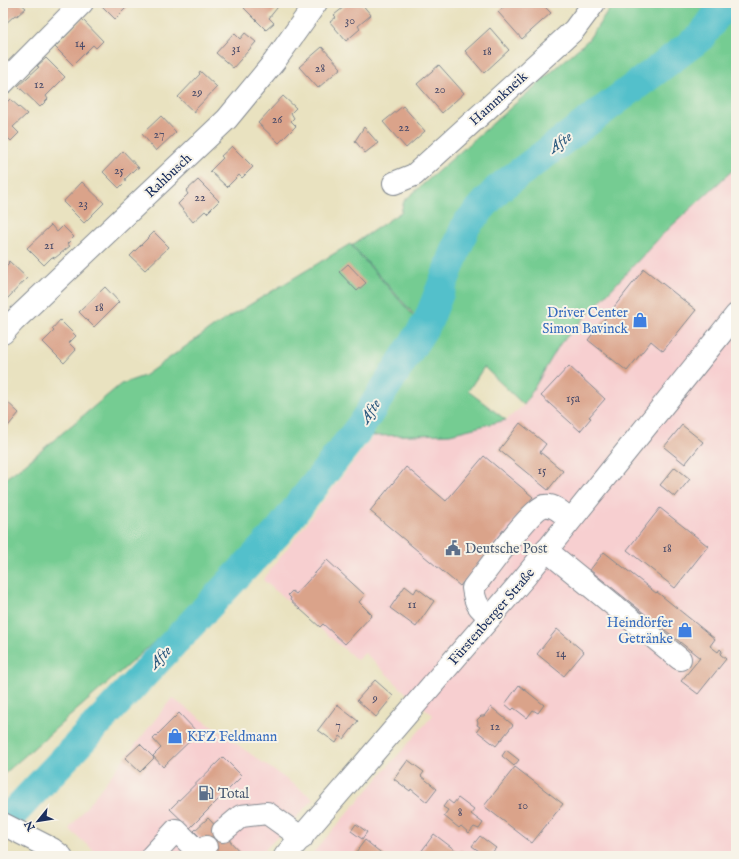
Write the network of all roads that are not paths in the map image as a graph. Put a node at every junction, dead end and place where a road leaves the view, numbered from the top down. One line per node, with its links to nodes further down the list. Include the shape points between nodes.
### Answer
1 (82, 3): 4 (street)
2 (316, 3): 7 (street, Rahbusch, via 274,62 227,119)
3 (594, 3): 5 (street, Hammkneik, via 574,30 414,175)
4 (3, 83)
5 (394, 183)
6 (736, 315): 8 (street, Fürstenberger Straße)
7 (3, 333)
8 (570, 520): 9 (street, Fürstenberger Straße); 10 (street, via 553,506 544,506 534,512 473,588 474,598 480,609)
9 (546, 550): 10 (street, Fürstenberger Straße); 11 (street)
10 (490, 616): 14 (street, Fürstenberger Straße)
11 (680, 659)
12 (3, 824): 15 (street)
13 (223, 831): 14 (street, via 240,816 267,813)
14 (302, 838): 18 (street, Fürstenberger Straße)
15 (56, 852)
16 (202, 852): 17 (street, via 176,830)
17 (152, 856)
18 (285, 856)

